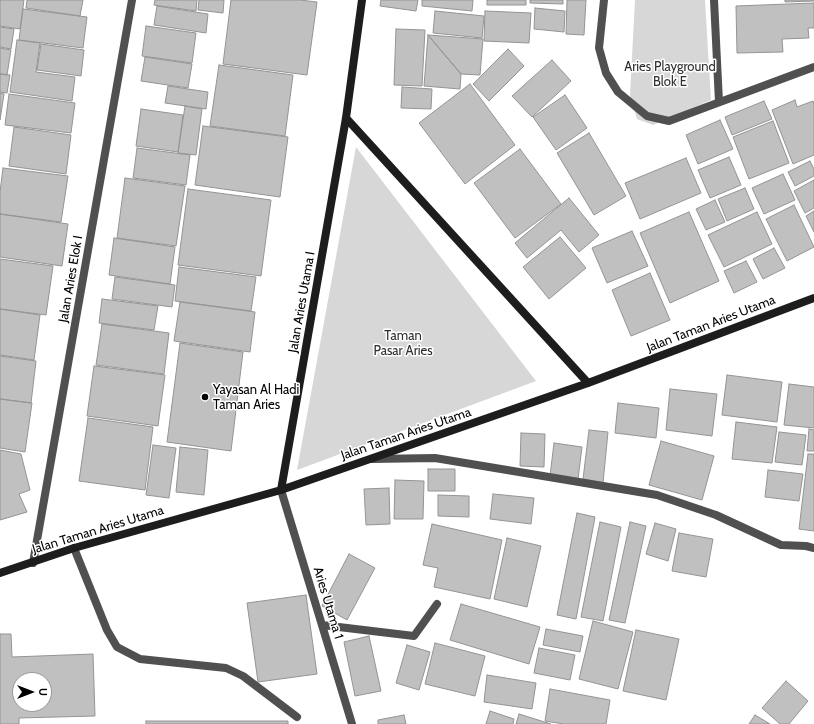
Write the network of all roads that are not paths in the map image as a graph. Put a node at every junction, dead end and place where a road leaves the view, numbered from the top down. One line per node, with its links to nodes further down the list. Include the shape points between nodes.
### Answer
1 (132, 0): 14 (street, Jalan Aries Elok I)
2 (362, 0): 7 (street, Jalan Aries Utama I)
3 (604, 0): 6 (street, via 599,48 606,73 618,92 647,116 668,121)
4 (714, 0): 6 (street)
5 (814, 67): 6 (street)
6 (719, 102)
7 (346, 118): 9 (street); 11 (street, Jalan Aries Utama I)
8 (814, 298): 9 (street, Jalan Taman Aries Utama)
9 (588, 383): 10 (street, Jalan Taman Aries Utama)
10 (368, 460): 11 (street, Jalan Taman Aries Utama); 13 (street, via 435,458 657,495 716,515 781,545)
11 (281, 490): 12 (street, Jalan Taman Aries Utama); 17 (street, Aries Utama 1)
12 (74, 548): 14 (street, Jalan Taman Aries Utama); 18 (street, via 107,630 117,647 140,659 226,668 243,676)
13 (814, 548)
14 (33, 562): 15 (street, Jalan Taman Aries Utama)
15 (0, 573)
16 (437, 604): 17 (street, via 414,636)
17 (322, 625): 19 (street, Aries Utama 1)
18 (297, 717)
19 (352, 724)

